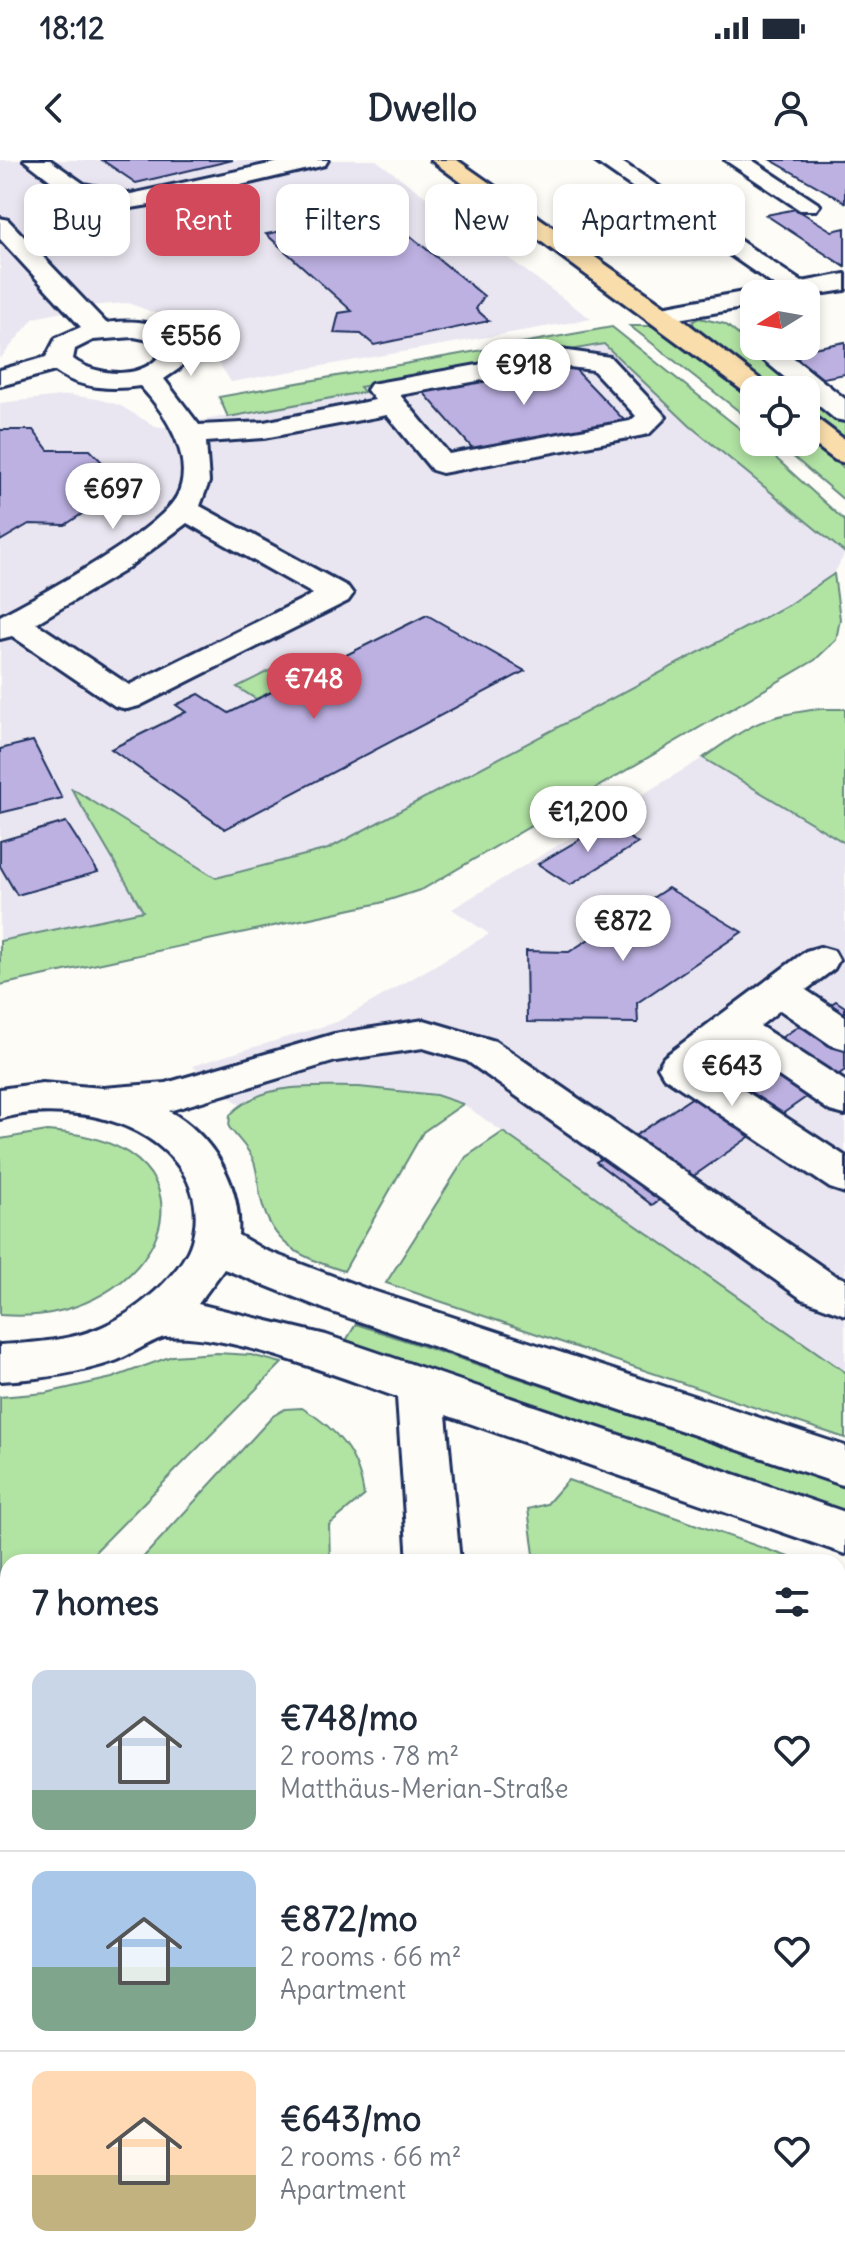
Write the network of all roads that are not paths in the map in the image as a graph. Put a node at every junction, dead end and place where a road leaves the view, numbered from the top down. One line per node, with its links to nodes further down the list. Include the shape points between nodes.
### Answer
1 (35, 160): 2 (street, via 76,189 131,201)
2 (317, 160)
3 (442, 160): 13 (main road)
4 (604, 160): 8 (street)
5 (736, 160): 6 (street)
6 (808, 205)
7 (0, 225): 15 (street)
8 (769, 280)
9 (845, 282): 10 (street)
10 (820, 286)
11 (740, 300): 12 (street)
12 (712, 305): 13 (street); 14 (street)
13 (660, 314): 19 (main road)
14 (740, 328)
15 (99, 331): 17 (street, via 62,347); 18 (street, via 150,332 185,349)
16 (780, 360): 22 (street)
17 (59, 362): 18 (street, via 77,376 93,379); 20 (street)
18 (146, 376): 23 (street)
19 (742, 376)
20 (0, 378)
21 (394, 405): 21 (street, via 442,464 639,428 652,417 601,363 561,358 381,390); 23 (street, via 264,430)
22 (845, 413)
23 (191, 434): 26 (street, via 195,480 192,498)
24 (820, 435): 25 (main road)
25 (845, 454)
26 (182, 508): 27 (street, via 114,564); 27 (street, via 337,594 114,707)
27 (7, 626)
28 (837, 960): 29 (street)
29 (779, 991): 30 (street); 31 (street)
30 (732, 1026): 32 (street); 35 (street, via 679,1067)
31 (845, 1035)
32 (845, 1101)
33 (105, 1102): 34 (street, via 57,1097); 36 (street, via 149,1117 184,1141 207,1172 216,1208); 37 (street, via 166,1097 334,1048 424,1034 481,1051 818,1287)
34 (0, 1104)
35 (845, 1177)
36 (214, 1242): 38 (street, via 189,1286); 41 (street, via 248,1262 348,1300)
37 (845, 1298)
38 (153, 1319): 39 (street, via 104,1346 49,1361); 40 (street, via 209,1322 309,1348)
39 (0, 1363)
40 (420, 1387): 42 (street); 43 (street)
41 (845, 1466)
42 (845, 1533)
43 (433, 1554)

